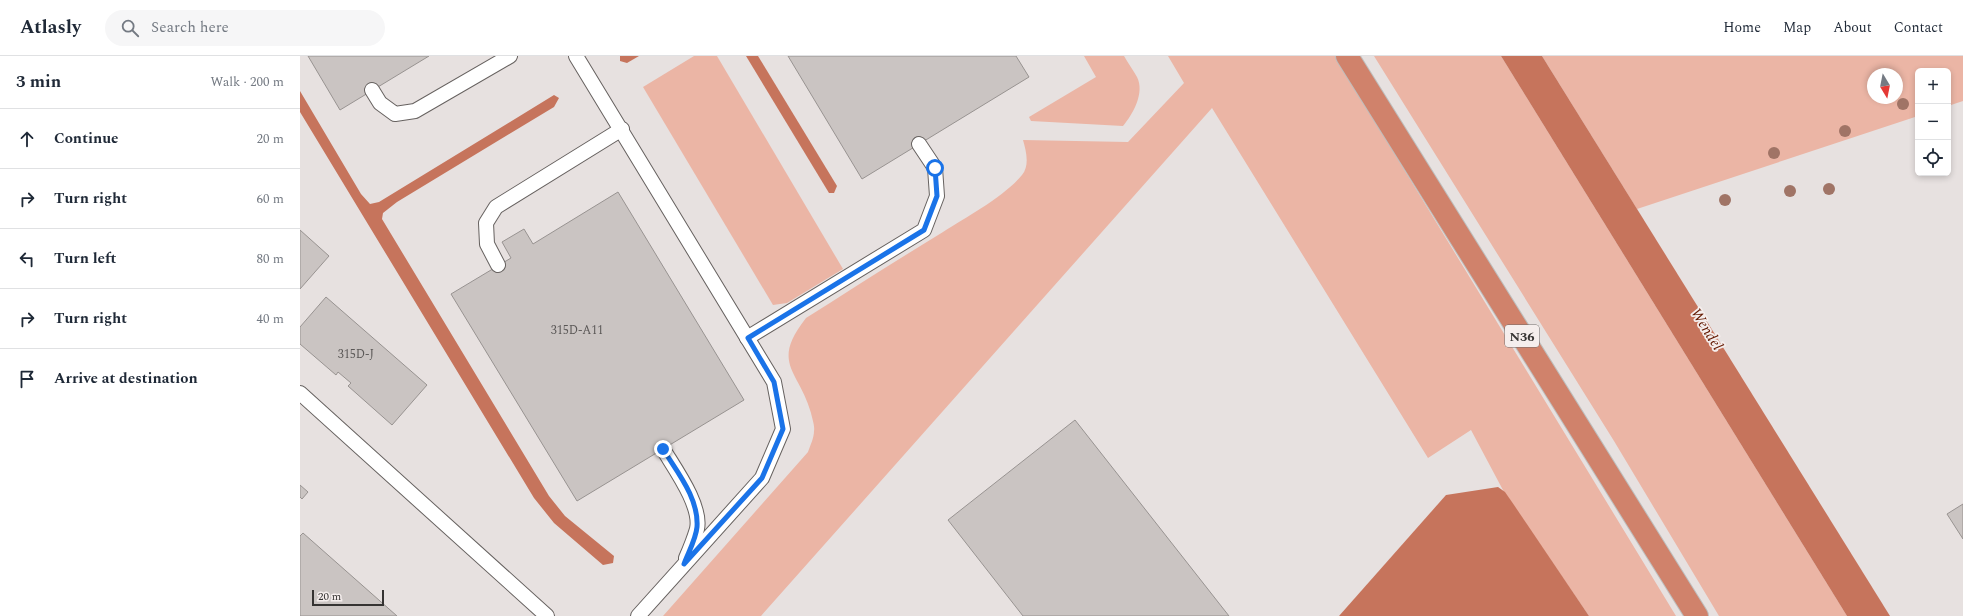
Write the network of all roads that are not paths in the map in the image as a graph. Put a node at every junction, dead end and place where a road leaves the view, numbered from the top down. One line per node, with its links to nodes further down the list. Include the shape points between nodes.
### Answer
1 (510, 56): 4 (lane, via 415,111 395,114 380,103)
2 (576, 56): 5 (lane)
3 (1347, 56): 14 (highway, N36)
4 (372, 90)
5 (622, 129): 7 (lane, via 496,207 486,224 487,244); 8 (lane)
6 (919, 144): 8 (lane, via 935,168 937,196 924,230)
7 (498, 265)
8 (748, 338): 11 (lane, via 774,382 783,429 762,478)
9 (301, 397): 12 (lane)
10 (663, 449): 11 (lane, via 691,495 695,511 697,527)
11 (684, 564): 13 (lane)
12 (547, 616)
13 (638, 616)
14 (1697, 616)

